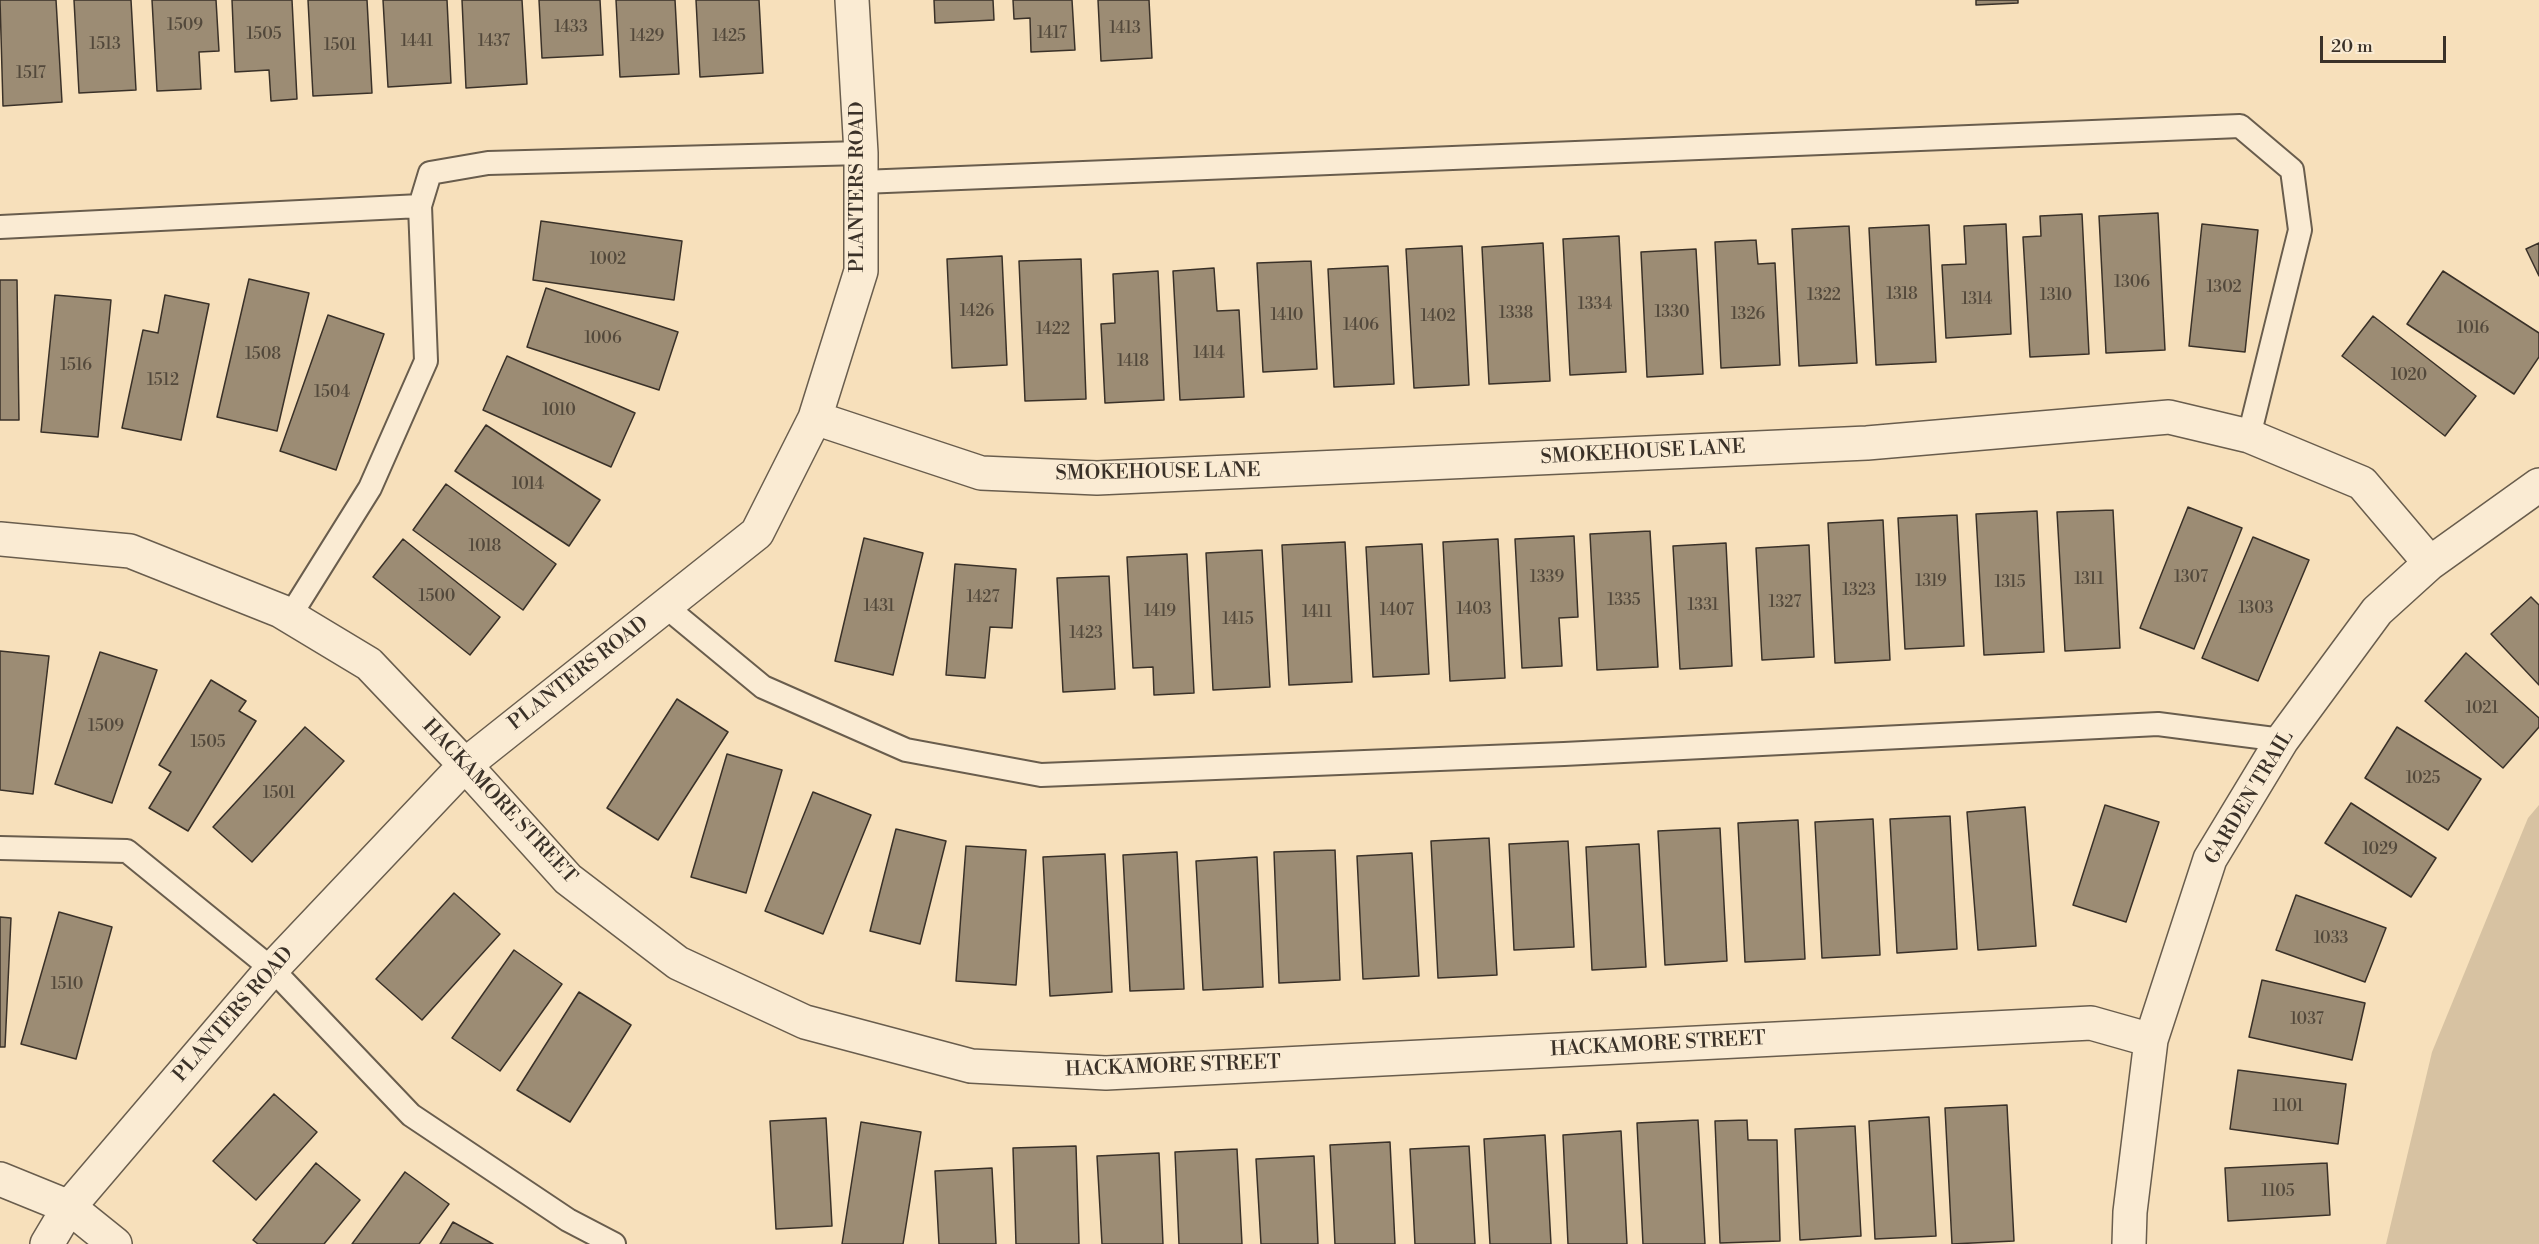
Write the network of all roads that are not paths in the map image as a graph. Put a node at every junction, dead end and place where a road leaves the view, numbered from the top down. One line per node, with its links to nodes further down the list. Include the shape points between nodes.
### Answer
1 (852, 0): 2 (street, PLANTERS ROAD)
2 (862, 167): 3 (lane, via 488,163 430,173); 5 (street, PLANTERS ROAD, via 861,272); 6 (lane, via 2240,126 2292,170 2300,230)
3 (420, 206): 4 (lane); 11 (lane, via 426,361 369,488)
4 (0, 227)
5 (815, 418): 6 (street, SMOKEHOUSE LANE, via 981,473 1096,478 1867,443 2169,417); 10 (street, PLANTERS ROAD, via 757,533)
6 (2249, 436): 9 (street, SMOKEHOUSE LANE, via 2362,483)
7 (2539, 485): 9 (street, GARDEN TRAIL)
8 (0, 539): 11 (street, HACKAMORE STREET, via 130,551)
9 (2430, 563): 12 (street, GARDEN TRAIL, via 2377,611)
10 (666, 606): 12 (lane, via 763,687 906,750 1041,774 1563,754 2158,724); 13 (street, PLANTERS ROAD)
11 (290, 616): 13 (street, HACKAMORE STREET, via 369,664)
12 (2282, 740): 16 (street, GARDEN TRAIL, via 2210,860)
13 (465, 765): 15 (street, PLANTERS ROAD); 16 (street, HACKAMORE STREET, via 568,879 678,963 805,1022 970,1066 1106,1073 2091,1023)
14 (0, 848): 15 (lane, via 127,851)
15 (272, 969): 18 (street, PLANTERS ROAD); 21 (lane, via 411,1115 568,1220)
16 (2151, 1040): 22 (street, GARDEN TRAIL)
17 (0, 1179): 18 (street)
18 (69, 1207): 19 (street, PLANTERS ROAD); 20 (street)
19 (47, 1244)
20 (116, 1244)
21 (614, 1244)
22 (2129, 1244)

